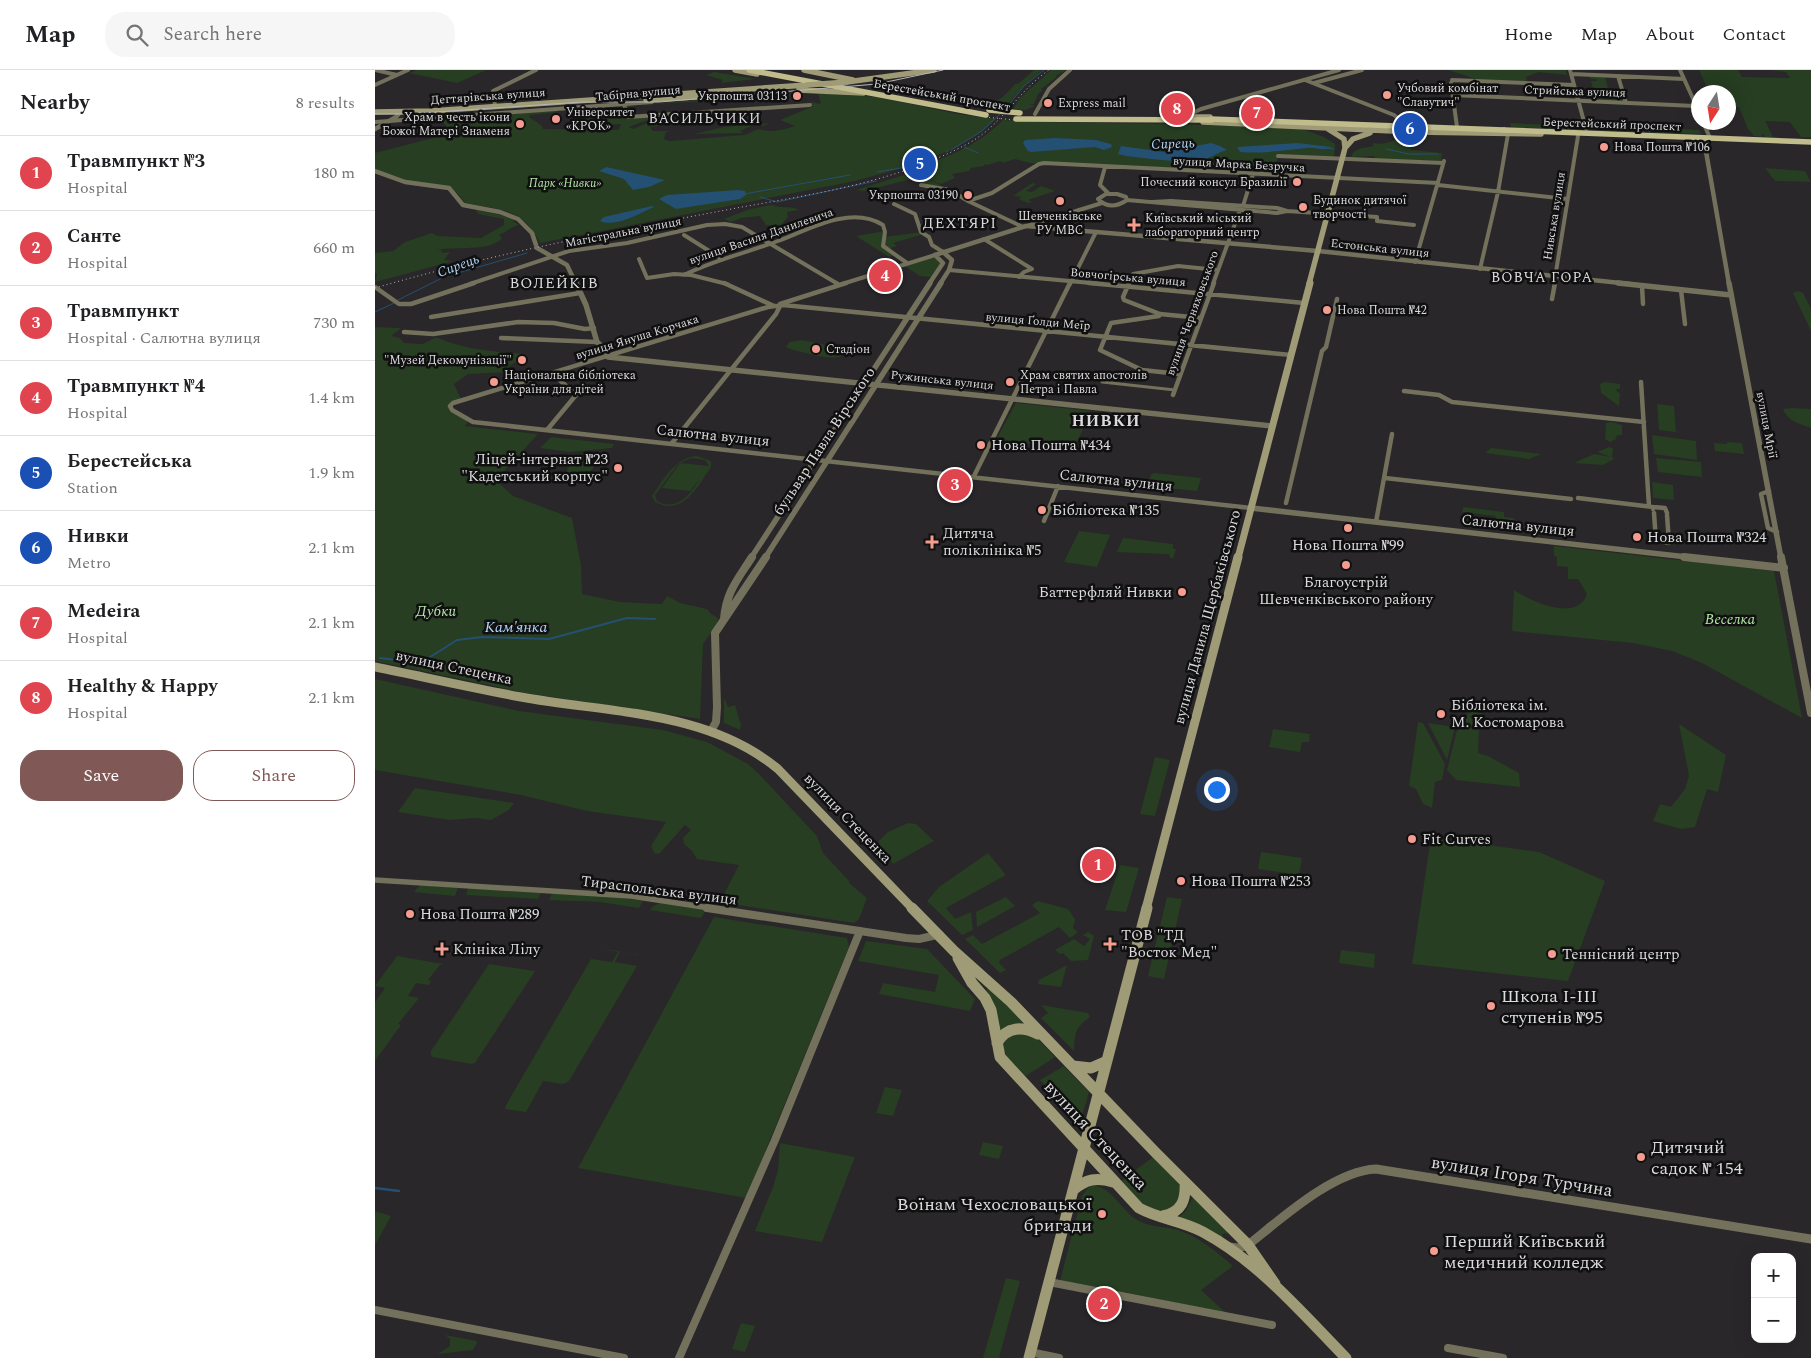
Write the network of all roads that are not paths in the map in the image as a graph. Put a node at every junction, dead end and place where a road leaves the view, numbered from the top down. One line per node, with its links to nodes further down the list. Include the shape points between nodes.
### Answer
1 (375, 70): 16 (street)
2 (408, 70): 16 (street)
3 (536, 70): 39 (street, via 495,90)
4 (735, 70): 26 (main road, via 783,80)
5 (749, 70): 29 (main road, Берестейський проспект)
6 (767, 70): 44 (main road, Берестейський проспект, bridge, via 989,110)
7 (804, 70): 21 (main road)
8 (934, 70): 21 (main road)
9 (1070, 70): 44 (street, via 1046,90)
10 (1339, 70): 20 (street)
11 (1362, 70): 14 (street)
12 (1609, 70): 17 (street)
13 (1680, 70): 19 (street)
14 (1356, 71): 22 (street)
15 (1571, 72): 17 (street); 25 (street)
16 (397, 75): 23 (street)
17 (1611, 76): 18 (street)
18 (1618, 76): 19 (street); 36 (street)
19 (1684, 79): 31 (street)
20 (1305, 80): 22 (street); 41 (street)
21 (855, 81): 24 (main road, bridge)
22 (1314, 83): 54 (street, via 1399,119)
23 (375, 84)
24 (804, 85): 26 (main road, Дегтярівська вулиця); 28 (main road)
25 (1574, 85): 30 (street, via 1451,81); 35 (street)
26 (770, 86): 27 (main road, Дегтярівська вулиця)
27 (688, 92): 32 (main road, Дегтярівська вулиця); 33 (main road, via 681,96)
28 (752, 93): 29 (main road, Табірна вулиця, via 800,90); 33 (main road, Табірна вулиця)
29 (888, 95): 46 (main road, Берестейський проспект, via 986,116 1016,119)
30 (1453, 95): 35 (street, Стрийська вулиця); 55 (street)
31 (1691, 96)
32 (603, 98): 34 (main road, Дегтярівська вулиця); 39 (main road, Дегтярівська вулиця)
33 (689, 98): 34 (main road, Табірна вулиця)
34 (672, 99): 37 (street, Табірна вулиця)
35 (1578, 101): 36 (street, Стрийська вулиця); 59 (street)
36 (1626, 103): 40 (street, Стрийська вулиця)
37 (624, 104): 38 (street, via 628,117); 49 (street, Табірна вулиця)
38 (810, 105)
39 (495, 106): 43 (main road, Дегтярівська вулиця)
40 (1691, 106)
41 (1201, 109): 45 (street); 47 (street, via 1200,114)
42 (375, 112): 43 (main road, Дегтярівська вулиця)
43 (401, 112): 49 (street)
44 (1035, 114): 46 (main road, Берестейський проспект)
45 (1184, 117): 46 (main road, Берестейський проспект); 47 (main road, Берестейський проспект)
46 (1165, 118): 47 (main road, Берестейський проспект); 53 (main road, Берестейський проспект)
47 (1210, 119): 48 (main road, Берестейський проспект); 63 (main road, Берестейський проспект, bridge)
48 (1309, 120): 51 (main road, Берестейський проспект); 53 (main road, via 1316,124)
49 (389, 121): 50 (street, Табірна вулиця); 57 (street)
50 (375, 122)
51 (1337, 122): 52 (main road, Берестейський проспект); 58 (main road, via 1327,124)
52 (1381, 123): 54 (main road, Берестейський проспект); 56 (main road)
53 (1302, 126): 58 (main road, Берестейський проспект)
54 (1400, 127): 55 (main road, Берестейський проспект); 56 (main road, Берестейський проспект); 63 (main road, Берестейський проспект)
55 (1457, 127): 62 (main road, Берестейський проспект)
56 (1388, 128): 60 (main road, Берестейський проспект)
57 (375, 129)
58 (1328, 129): 60 (main road, Берестейський проспект); 67 (main road, via 1344,139)
59 (1586, 129)
60 (1376, 130): 67 (main road, via 1353,139)
61 (1705, 130): 65 (street)
62 (1532, 131): 63 (main road, Берестейський проспект); 65 (main road, Берестейський проспект)
63 (1505, 132): 64 (main road, Берестейський проспект); 76 (street)
64 (1577, 136): 65 (main road, Берестейський проспект); 78 (street, Нивська вулиця)
65 (1707, 139): 66 (main road, Берестейський проспект); 114 (street, вулиця Мрії)
66 (1811, 143)
67 (1345, 148): 69 (main road, вулиця Данила Щербаківського)
68 (1277, 156): 69 (street)
69 (1343, 158): 73 (main road, вулиця Данила Щербаківського); 74 (street, via 1444,162)
70 (1105, 167): 72 (street, вулиця Марка Безручка); 77 (street, via 1100,185); 80 (street, вулиця Марка Безручка, via 1039,164 992,193)
71 (375, 171): 95 (street, via 405,182 442,186 455,193 463,205 513,215 531,229 536,246)
72 (1253, 174): 73 (street, вулиця Марка Безручка); 83 (street, вулиця Черняховського)
73 (1337, 178): 74 (street, вулиця Марка Безручка); 84 (main road, вулиця Данила Щербаківського)
74 (1438, 184): 76 (street, вулиця Марка Безручка); 98 (street)
75 (921, 185): 80 (street, via 941,187)
76 (1497, 192): 78 (street, вулиця Марка Безручка); 100 (street)
77 (1109, 194): 79 (street, via 1121,195); 81 (street, via 1099,198)
78 (1567, 199): 104 (street, Нивська вулиця)
79 (1127, 200): 81 (street, via 1116,205); 83 (street)
80 (968, 201): 86 (street)
81 (1102, 203): 86 (street)
82 (894, 204): 93 (street, via 915,214 921,232)
83 (1241, 208): 84 (street); 91 (street, вулиця Черняховського)
84 (1328, 214): 85 (street); 92 (main road, вулиця Данила Щербаківського)
85 (1413, 225)
86 (1024, 227): 87 (street, Естонська вулиця); 89 (street)
87 (1096, 232): 91 (street, Естонська вулиця); 106 (street)
88 (683, 235): 97 (street)
89 (985, 239): 93 (street); 105 (street, via 1032,269)
90 (771, 244): 95 (street, Магістральна вулиця, via 742,228 718,224); 97 (street, вулиця Василя Данилевича); 99 (street, вулиця Василя Данилевича, via 825,222 862,218 883,225 883,246); 107 (street, Магістральна вулиця)
91 (1228, 244): 92 (street, Естонська вулиця); 102 (street, вулиця Черняховського)
92 (1318, 251): 98 (street, Естонська вулиця); 117 (main road, вулиця Данила Щербаківського)
93 (943, 252): 94 (street); 101 (street, via 952,260)
94 (935, 255): 99 (street); 123 (street, бульвар Павла Вірського, via 943,263)
95 (554, 256): 109 (street, Магістральна вулиця, via 405,305); 112 (street, via 567,265)
96 (639, 259): 103 (street, вулиця Василя Данилевича, via 647,278)
97 (722, 260): 103 (street, вулиця Василя Данилевича)
98 (1415, 262): 100 (street, Естонська вулиця)
99 (907, 264): 107 (street)
100 (1480, 269): 104 (street, Естонська вулиця)
101 (949, 270): 105 (street, Вовчогірська вулиця); 125 (street, бульвар Павла Вірського)
102 (1218, 270): 110 (street, via 1178,266 1136,272); 113 (street, вулиця Черняховського)
103 (684, 275): 120 (street, вулиця Василя Данилевича, via 722,282)
104 (1555, 276): 108 (street, Естонська вулиця); 116 (street, Нивська вулиця)
105 (1019, 277): 106 (street, Вовчогірська вулиця)
106 (1071, 282): 110 (street, Вовчогірська вулиця); 129 (street)
107 (839, 285): 119 (street)
108 (1642, 286): 111 (street, Естонська вулиця); 118 (street)
109 (375, 287)
110 (1127, 287): 113 (street, Вовчогірська вулиця); 121 (street, via 1124,300)
111 (1681, 290): 114 (street, Естонська вулиця); 126 (street)
112 (580, 293): 122 (street); 127 (street)
113 (1210, 294): 117 (street, Вовчогірська вулиця); 124 (street, вулиця Черняховського)
114 (1731, 295): 165 (street, вулиця Мрії)
115 (1337, 299): 157 (street)
116 (1552, 300)
117 (1304, 303): 134 (main road, вулиця Данила Щербаківського)
118 (1643, 304)
119 (782, 305): 120 (street); 123 (street, вулиця Ґолди Меїр); 136 (street)
120 (774, 306): 135 (street, вулиця Януша Корчака)
121 (1160, 314): 124 (street); 131 (street, via 1111,323)
122 (431, 317)
123 (907, 318): 125 (street, вулиця Ґолди Меїр); 141 (street, бульвар Павла Вірського)
124 (1201, 318): 133 (street, вулиця Черняховського)
125 (917, 320): 129 (street, вулиця Ґолди Меїр); 142 (street, бульвар Павла Вірського)
126 (1685, 324)
127 (594, 328): 128 (street, via 518,322 433,334); 132 (street)
128 (404, 332)
129 (1046, 332): 131 (street, вулиця Ґолди Меїр); 145 (street)
130 (501, 338): 132 (street)
131 (1105, 338): 133 (street, вулиця Ґолди Меїр); 138 (street, via 1100,350 1105,354 1142,370)
132 (597, 342): 135 (street)
133 (1190, 346): 134 (street, вулиця Ґолди Меїр); 138 (street, вулиця Черняховського)
134 (1291, 355): 148 (main road, вулиця Данила Щербаківського)
135 (608, 357): 136 (street, Ружинська вулиця); 137 (street, вулиця Януша Корчака)
136 (732, 370): 141 (street, Ружинська вулиця); 151 (street)
137 (553, 374): 146 (street, вулиця Януша Корчака); 149 (street, via 576,396)
138 (1180, 374): 144 (street, вулиця Черняховського)
139 (1102, 382): 144 (street)
140 (1641, 382): 147 (street)
141 (864, 384): 142 (street, Ружинська вулиця); 152 (street, бульвар Павла Вірського)
142 (876, 385): 145 (street, Ружинська вулиця); 153 (street, бульвар Павла Вірського)
143 (1404, 391): 147 (street, via 1439,395 1452,402)
144 (1174, 392)
145 (1013, 399): 148 (street, Ружинська вулиця); 154 (street)
146 (451, 406): 149 (street, Салютна вулиця, via 452,410 473,422)
147 (1644, 422): 159 (street)
148 (1273, 426): 158 (main road, вулиця Данила Щербаківського)
149 (547, 430): 151 (street, Салютна вулиця)
150 (1392, 434): 155 (street)
151 (672, 443): 152 (street, Салютна вулиця)
152 (815, 459): 153 (street, Салютна вулиця); 166 (street, бульвар Павла Вірського, via 729,593)
153 (827, 460): 154 (street, Салютна вулиця); 166 (street, бульвар Павла Вірського)
154 (974, 476): 156 (street, Салютна вулиця)
155 (1385, 478): 159 (street, via 1573,497); 162 (street)
156 (1059, 486): 158 (street, Салютна вулиця); 161 (street)
157 (1286, 503)
158 (1251, 508): 162 (street, Салютна вулиця); 179 (main road, вулиця Данила Щербаківського)
159 (1653, 510): 160 (street); 160 (street, via 1665,508); 163 (street, via 1656,541)
160 (1667, 515): 163 (street, via 1669,543)
161 (1044, 521)
162 (1375, 522): 164 (street, Салютна вулиця)
163 (1662, 543): 164 (street)
164 (1663, 554): 165 (street, Салютна вулиця)
165 (1784, 568): 169 (street, вулиця Мрії)
166 (724, 618): 170 (street, бульвар Павла Вірського, via 715,632 716,722)
167 (375, 667): 170 (main road, вулиця Стеценка)
168 (375, 672): 170 (main road, вулиця Стеценка, via 539,706)
169 (1811, 713)
170 (707, 730): 173 (main road, вулиця Стеценка, via 747,747 778,769)
171 (375, 880): 172 (street, Тираспольська вулиця, via 631,896)
172 (860, 931): 173 (street, Тираспольська вулиця, via 912,938); 198 (street, via 775,1140)
173 (937, 935): 174 (main road, вулиця Стеценка)
174 (954, 952): 175 (main road, вулиця Стеценка); 176 (main road, вулиця Стеценка)
175 (984, 977): 176 (main road, via 981,983); 177 (main road, вулиця Стеценка)
176 (972, 983): 178 (main road, вулиця Стеценка, via 991,1010)
177 (1043, 1036): 178 (main road, via 1021,1027 1012,1028 1004,1032); 180 (main road, вулиця Стеценка)
178 (997, 1045): 182 (main road, вулиця Стеценка, via 1000,1057)
179 (1107, 1061): 180 (main road, via 1091,1069); 181 (main road, вулиця Данила Щербаківського)
180 (1072, 1065): 181 (main road, вулиця Стеценка)
181 (1098, 1093): 182 (main road, вулиця Данила Щербаківського); 184 (main road, вулиця Стеценка)
182 (1083, 1147): 183 (main road, вулиця Стеценка); 185 (main road, вулиця Данила Щербаківського)
183 (1114, 1182): 185 (main road, via 1093,1178); 186 (main road, вулиця Стеценка, via 1139,1208)
184 (1185, 1182): 186 (main road, via 1182,1207); 188 (main road, вулиця Стеценка)
185 (1073, 1190): 190 (main road, вулиця Данила Щербаківського)
186 (1159, 1216): 189 (main road, вулиця Стеценка, via 1193,1227)
187 (1811, 1239): 188 (street, вулиця Ігоря Турчина, via 1372,1170 1338,1181)
188 (1247, 1245): 189 (street, via 1238,1248); 191 (main road, вулиця Стеценка)
189 (1226, 1246): 191 (main road, вулиця Стеценка)
190 (1049, 1282): 193 (street); 195 (main road, вулиця Данила Щербаківського)
191 (1275, 1284): 196 (main road, вулиця Стеценка)
192 (375, 1310): 197 (street)
193 (1272, 1325)
194 (1448, 1348): 200 (street)
195 (1030, 1355): 199 (street)
196 (1340, 1355)
197 (624, 1358)
198 (679, 1358)
199 (1059, 1358)
200 (1503, 1358)

